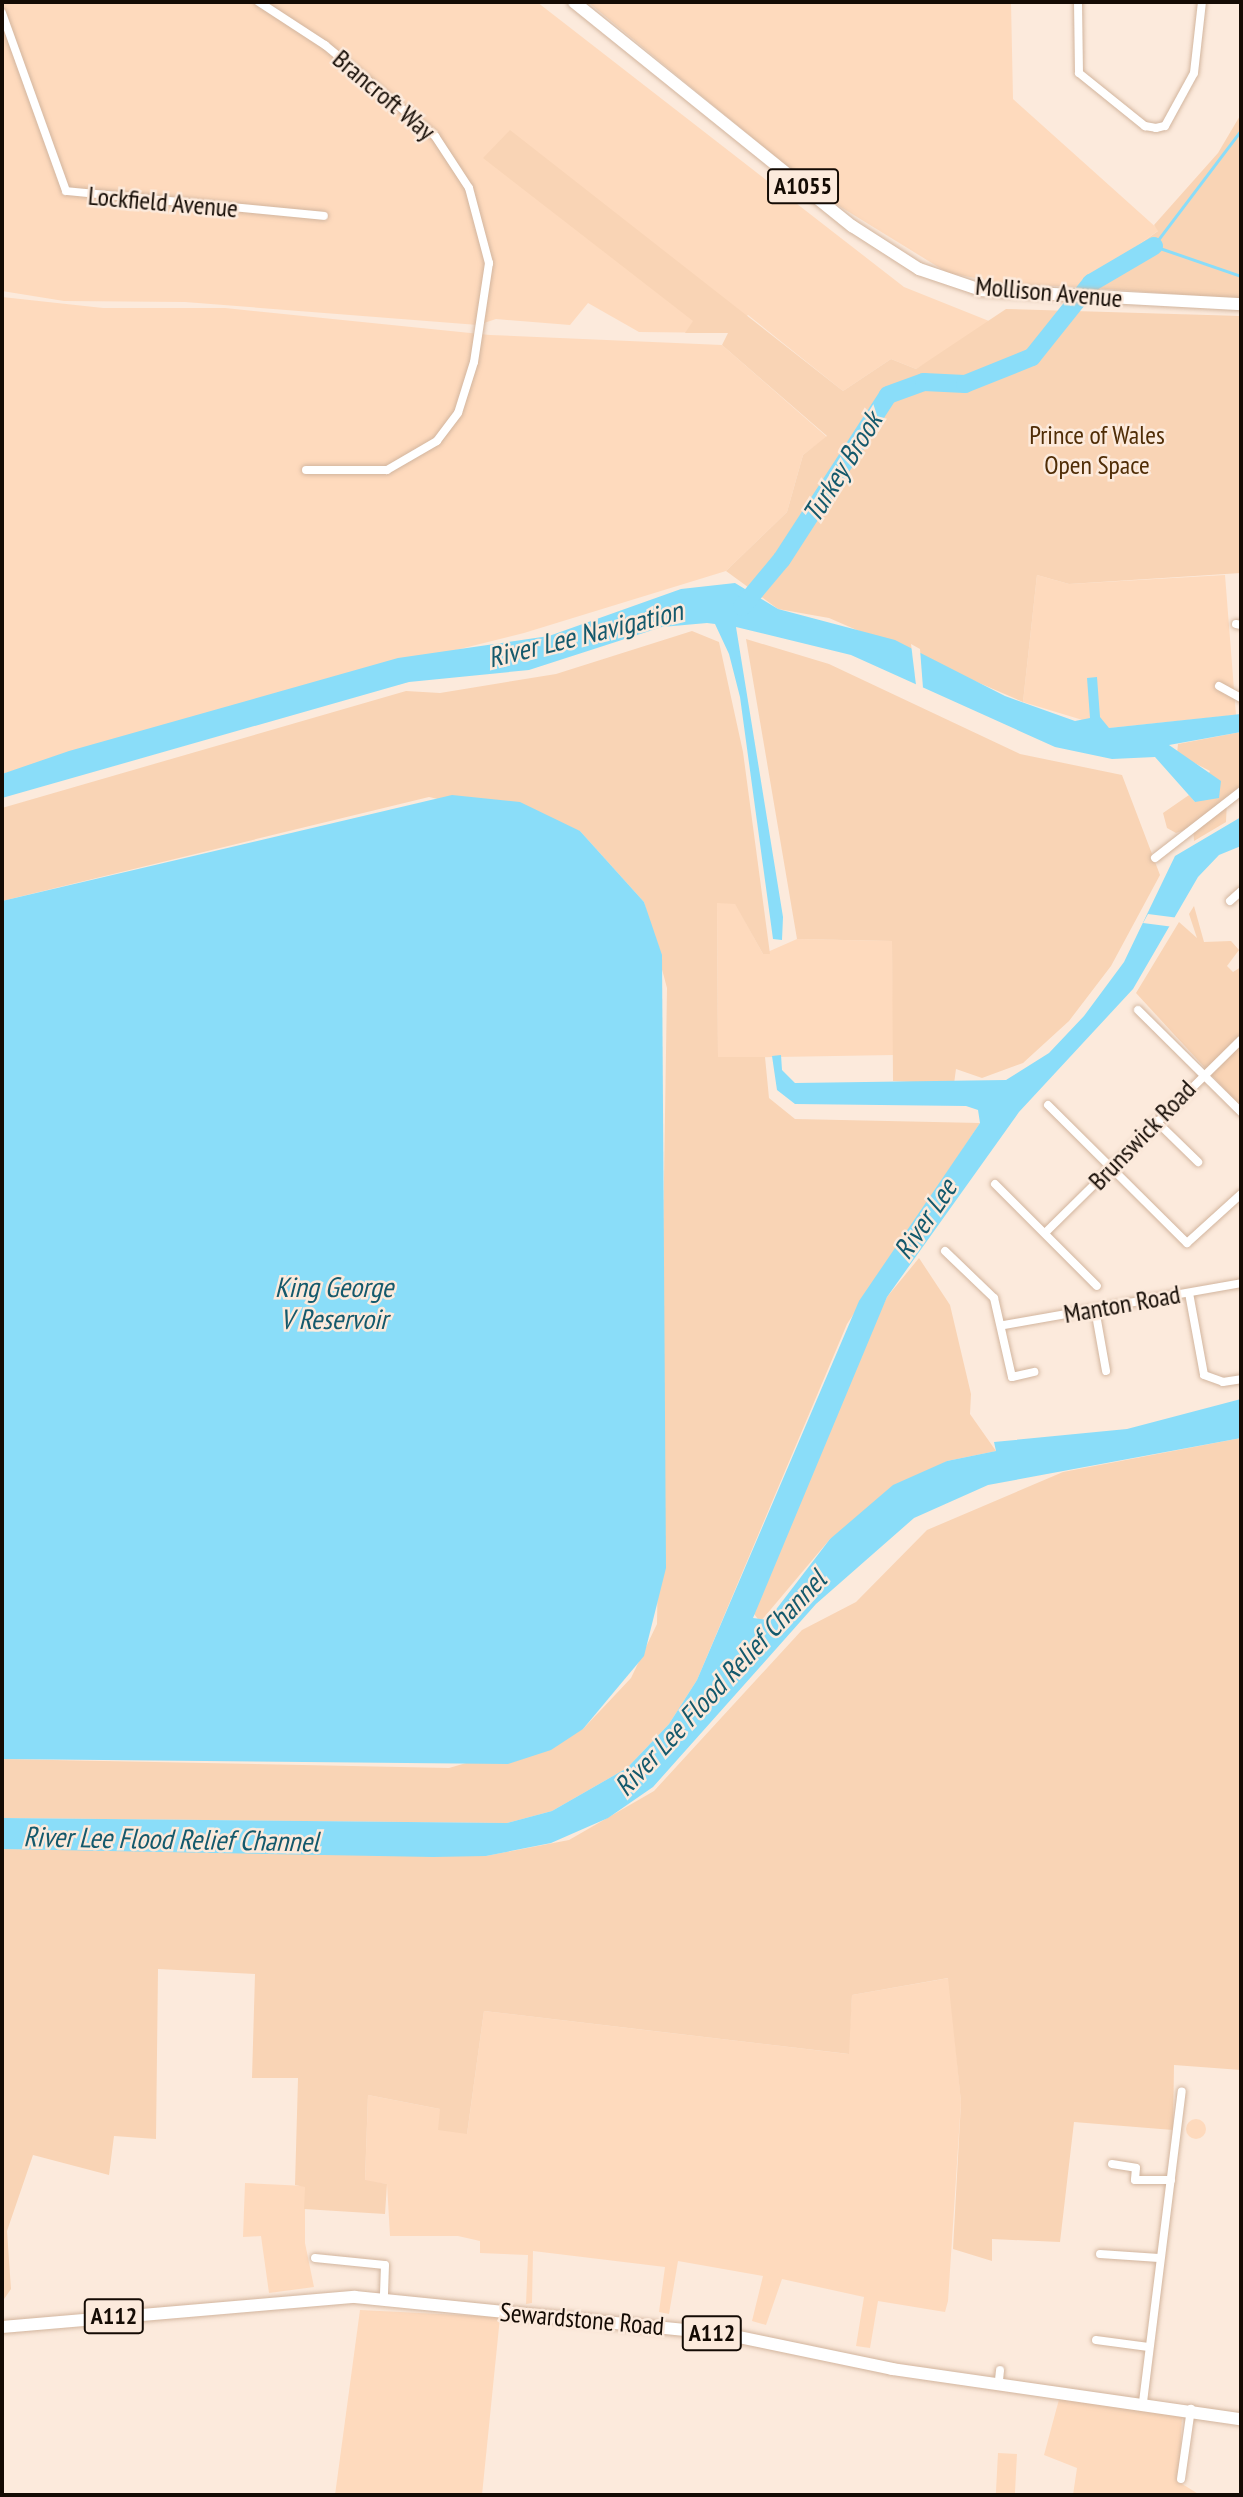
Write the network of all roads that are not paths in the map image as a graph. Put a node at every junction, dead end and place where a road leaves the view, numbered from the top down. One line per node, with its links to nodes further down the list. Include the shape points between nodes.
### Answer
1 (259, 2): 8 (street, Brancroft Way, via 325,45 435,136 469,188 489,263 483,328 468,384 458,413 438,441 387,470)
2 (575, 2): 7 (main road, Mollison Avenue / A1055, via 900,260 981,290)
3 (1078, 2): 4 (street, via 1079,74 1145,126 1156,128 1165,126 1194,73)
4 (1202, 2)
5 (2, 13): 6 (street, Lockfield Avenue, via 66,191)
6 (324, 216)
7 (1241, 304)
8 (306, 470)
9 (1219, 686): 10 (street)
10 (1241, 698)
11 (1241, 791): 12 (street)
12 (1155, 858)
13 (1241, 891): 14 (street)
14 (1230, 901)
15 (1138, 1010): 17 (street)
16 (1241, 1040): 17 (street, Brunswick Road)
17 (1204, 1072): 19 (street); 20 (street, Brunswick Road)
18 (1048, 1105): 22 (street)
19 (1241, 1112)
20 (1156, 1121): 21 (street); 22 (street, Brunswick Road)
21 (1198, 1163)
22 (1110, 1168): 24 (street, via 1187,1243); 25 (street, Brunswick Road)
23 (995, 1184): 25 (street)
24 (1241, 1194)
25 (1045, 1233): 28 (street)
26 (945, 1251): 31 (street, via 985,1285)
27 (1241, 1283): 29 (street, Manton Road)
28 (1097, 1286)
29 (1189, 1293): 30 (street, Manton Road); 34 (street, via 1204,1375 1223,1382)
30 (1095, 1309): 31 (street, Manton Road); 32 (street)
31 (1003, 1325): 33 (street, via 1012,1377)
32 (1106, 1371)
33 (1034, 1373)
34 (1241, 1379)
35 (1182, 2091): 37 (street)
36 (1112, 2164): 37 (street, via 1136,2168 1135,2180)
37 (1171, 2180): 40 (street)
38 (1100, 2254): 40 (street)
39 (315, 2258): 41 (street, via 385,2264)
40 (1160, 2258): 44 (street)
41 (384, 2299): 42 (main road, Sewardstone Road / A112, via 324,2296); 45 (main road, Sewardstone Road / A112, via 662,2326 859,2364 1000,2375)
42 (2, 2327)
43 (1096, 2340): 44 (street)
44 (1149, 2347): 45 (street)
45 (1143, 2402): 46 (main road, Sewardstone Road / A112)
46 (1191, 2409): 47 (main road, Sewardstone Road / A112); 48 (street)
47 (1241, 2419)
48 (1181, 2479)

